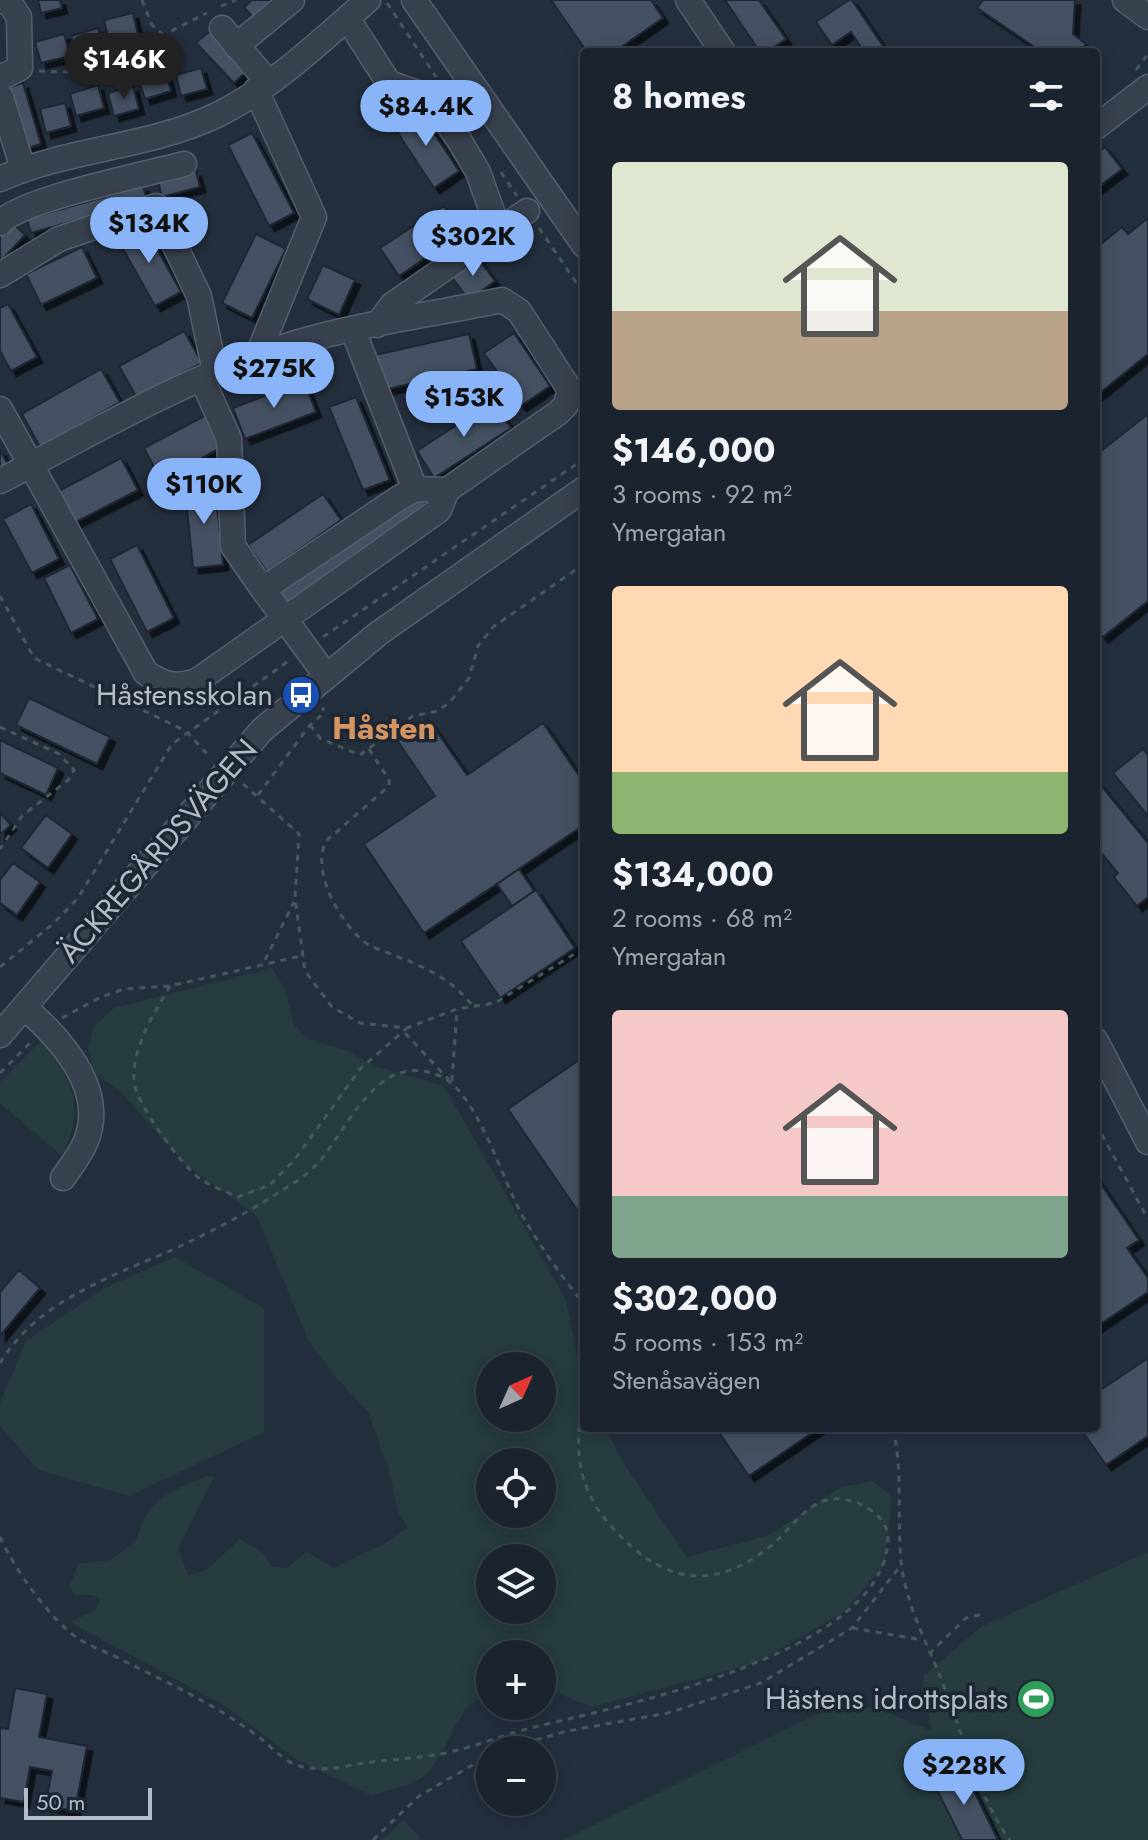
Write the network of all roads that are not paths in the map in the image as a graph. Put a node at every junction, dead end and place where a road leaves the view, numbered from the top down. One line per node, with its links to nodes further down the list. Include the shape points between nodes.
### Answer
1 (292, 0): 11 (street, via 229,37)
2 (368, 0): 8 (street)
3 (414, 0): 23 (street)
4 (688, 0): 9 (street)
5 (1125, 0): 7 (street)
6 (0, 1): 10 (street, via 9,2 19,17)
7 (1148, 17)
8 (347, 18): 11 (street); 22 (street, via 389,83 429,97 451,127 478,172)
9 (720, 48)
10 (10, 73)
11 (262, 86): 15 (street, via 217,115); 27 (street, via 314,217)
12 (1148, 87): 14 (street)
13 (2, 105): 17 (street)
14 (1100, 124)
15 (138, 142): 17 (street); 18 (street)
16 (184, 164): 18 (street)
17 (23, 169): 19 (street)
18 (146, 175): 21 (street, via 34,205 8,214)
19 (0, 179)
20 (527, 211): 22 (street)
21 (0, 223)
22 (499, 231): 25 (street, via 392,305)
23 (580, 239)
24 (0, 275): 28 (street, via 59,239 156,206 199,296)
25 (377, 325): 26 (street); 33 (street, via 509,302 569,384 569,398 558,413)
26 (353, 330): 27 (street); 32 (street)
27 (257, 357): 28 (street)
28 (209, 375): 30 (street); 35 (street, via 229,439 233,546)
29 (0, 409): 30 (street)
30 (31, 465): 31 (street); 36 (street, via 146,673 162,683 178,687 197,681)
31 (0, 481)
32 (415, 489): 33 (street); 35 (street, via 278,582 262,586)
33 (447, 490): 36 (street, via 439,510)
34 (580, 492): 37 (street, ÄCKREGÅRDSVÄGEN)
35 (257, 581): 36 (street)
36 (284, 620): 37 (street)
37 (323, 686): 38 (street, ÄCKREGÅRDSVÄGEN, via 236,759)
38 (24, 1007): 39 (street, ÄCKREGÅRDSVÄGEN); 42 (street, via 79,1069 91,1104 86,1141)
39 (0, 1035)
40 (1100, 1049): 41 (street)
41 (1148, 1142)
42 (63, 1178)

